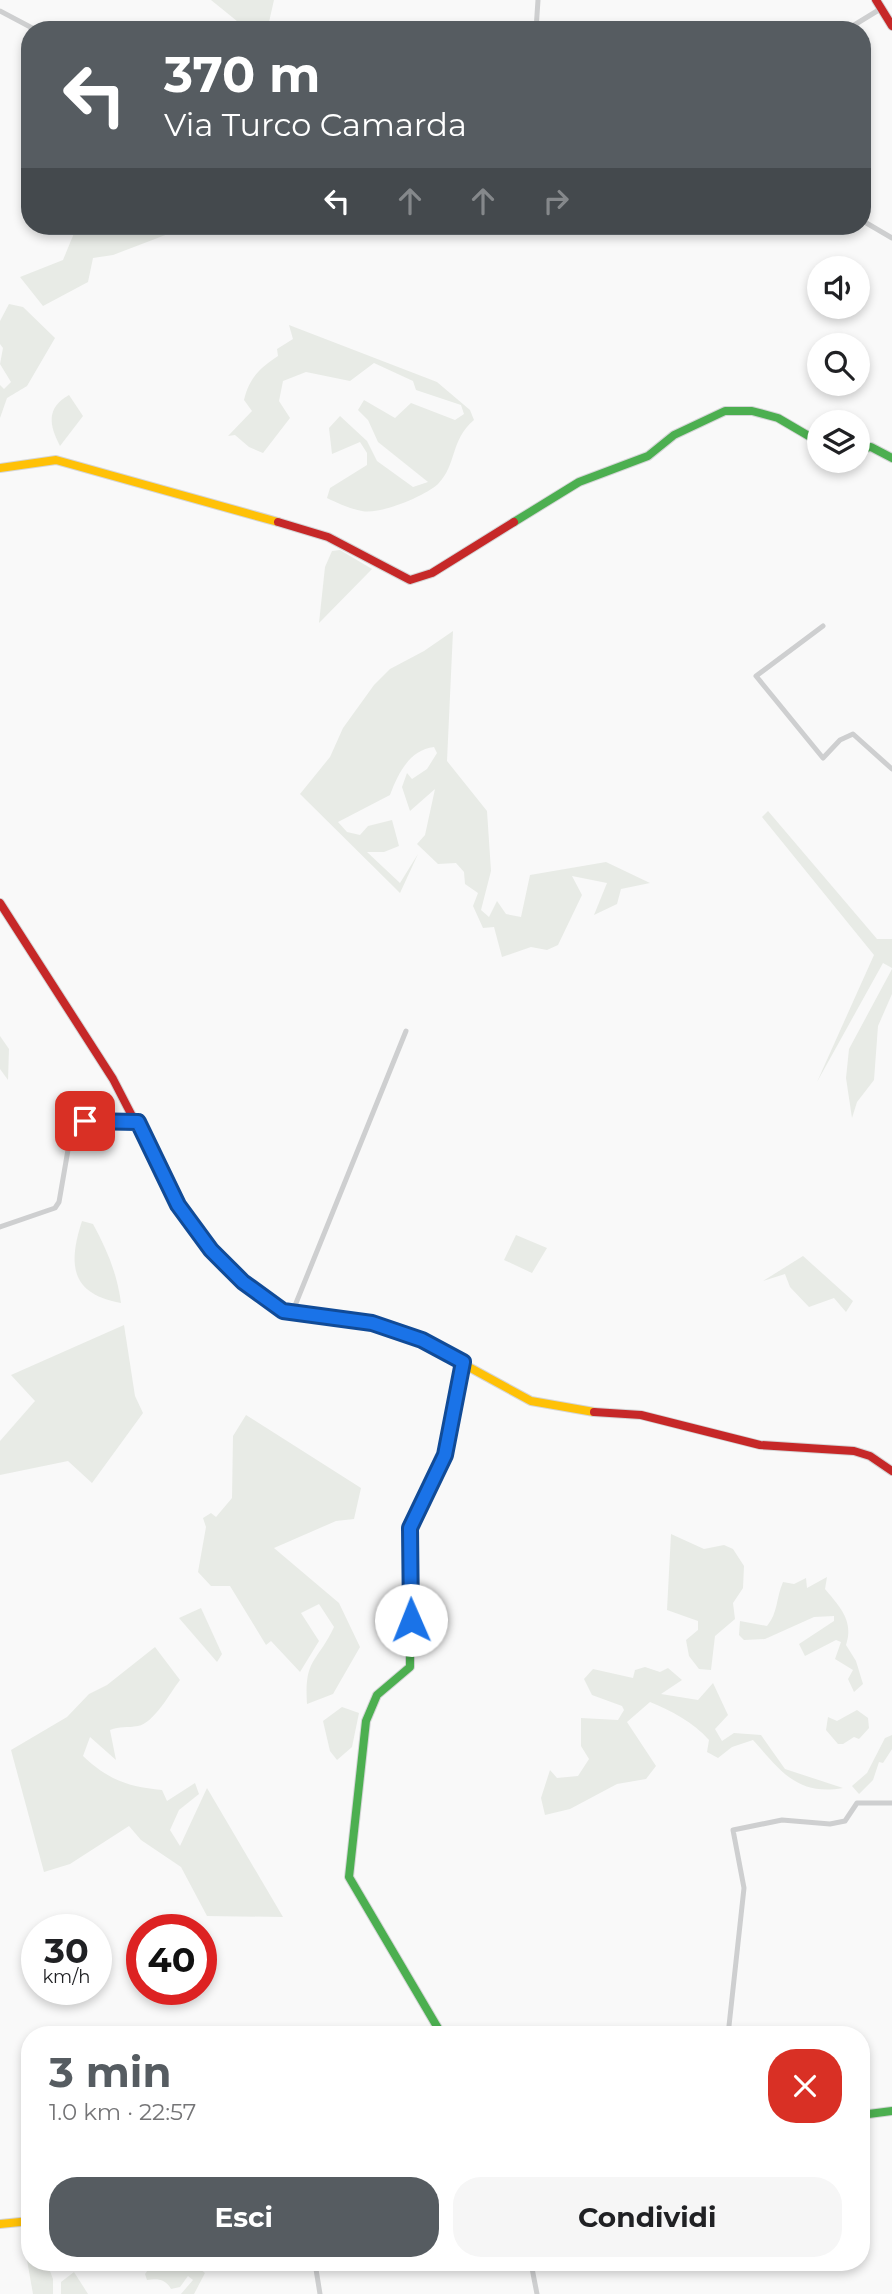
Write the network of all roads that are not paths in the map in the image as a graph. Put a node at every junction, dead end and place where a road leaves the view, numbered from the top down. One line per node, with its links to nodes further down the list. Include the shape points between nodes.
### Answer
1 (538, 0): 4 (street)
2 (880, 3): 5 (street); 7 (street)
3 (0, 11): 6 (street)
4 (537, 21)
5 (857, 21)
6 (21, 22)
7 (892, 26)
8 (871, 226): 9 (street)
9 (892, 238)
10 (807, 435): 13 (street, via 778,418 752,411 725,411 674,435 648,456 579,482 432,573 410,580 328,537 209,501 56,460)
11 (870, 447): 12 (street)
12 (892, 458)
13 (0, 468)
14 (823, 626): 15 (street, via 756,676 823,758 853,734)
15 (892, 769)
16 (0, 903): 18 (street)
17 (406, 1031): 20 (street)
18 (138, 1122): 19 (street, via 94,1120 80,1124 69,1144 55,1208); 20 (street, via 178,1205 211,1250 243,1282)
19 (0, 1227)
20 (292, 1314): 21 (street, via 372,1323 422,1340)
21 (463, 1362): 22 (street, via 531,1401 603,1415 641,1415 760,1445 853,1451); 24 (street, via 445,1455 410,1528 410,1667 376,1695 366,1721 349,1877)
22 (892, 1471)
23 (892, 1803): 25 (street, via 857,1803 845,1821 830,1824 782,1821 733,1830 744,1888)
24 (437, 2026)
25 (729, 2026)
26 (892, 2111): 27 (street)
27 (870, 2114)
28 (21, 2222): 29 (street)
29 (0, 2224)
30 (316, 2271): 32 (street)
31 (533, 2271): 33 (street)
32 (320, 2294)
33 (537, 2294)

